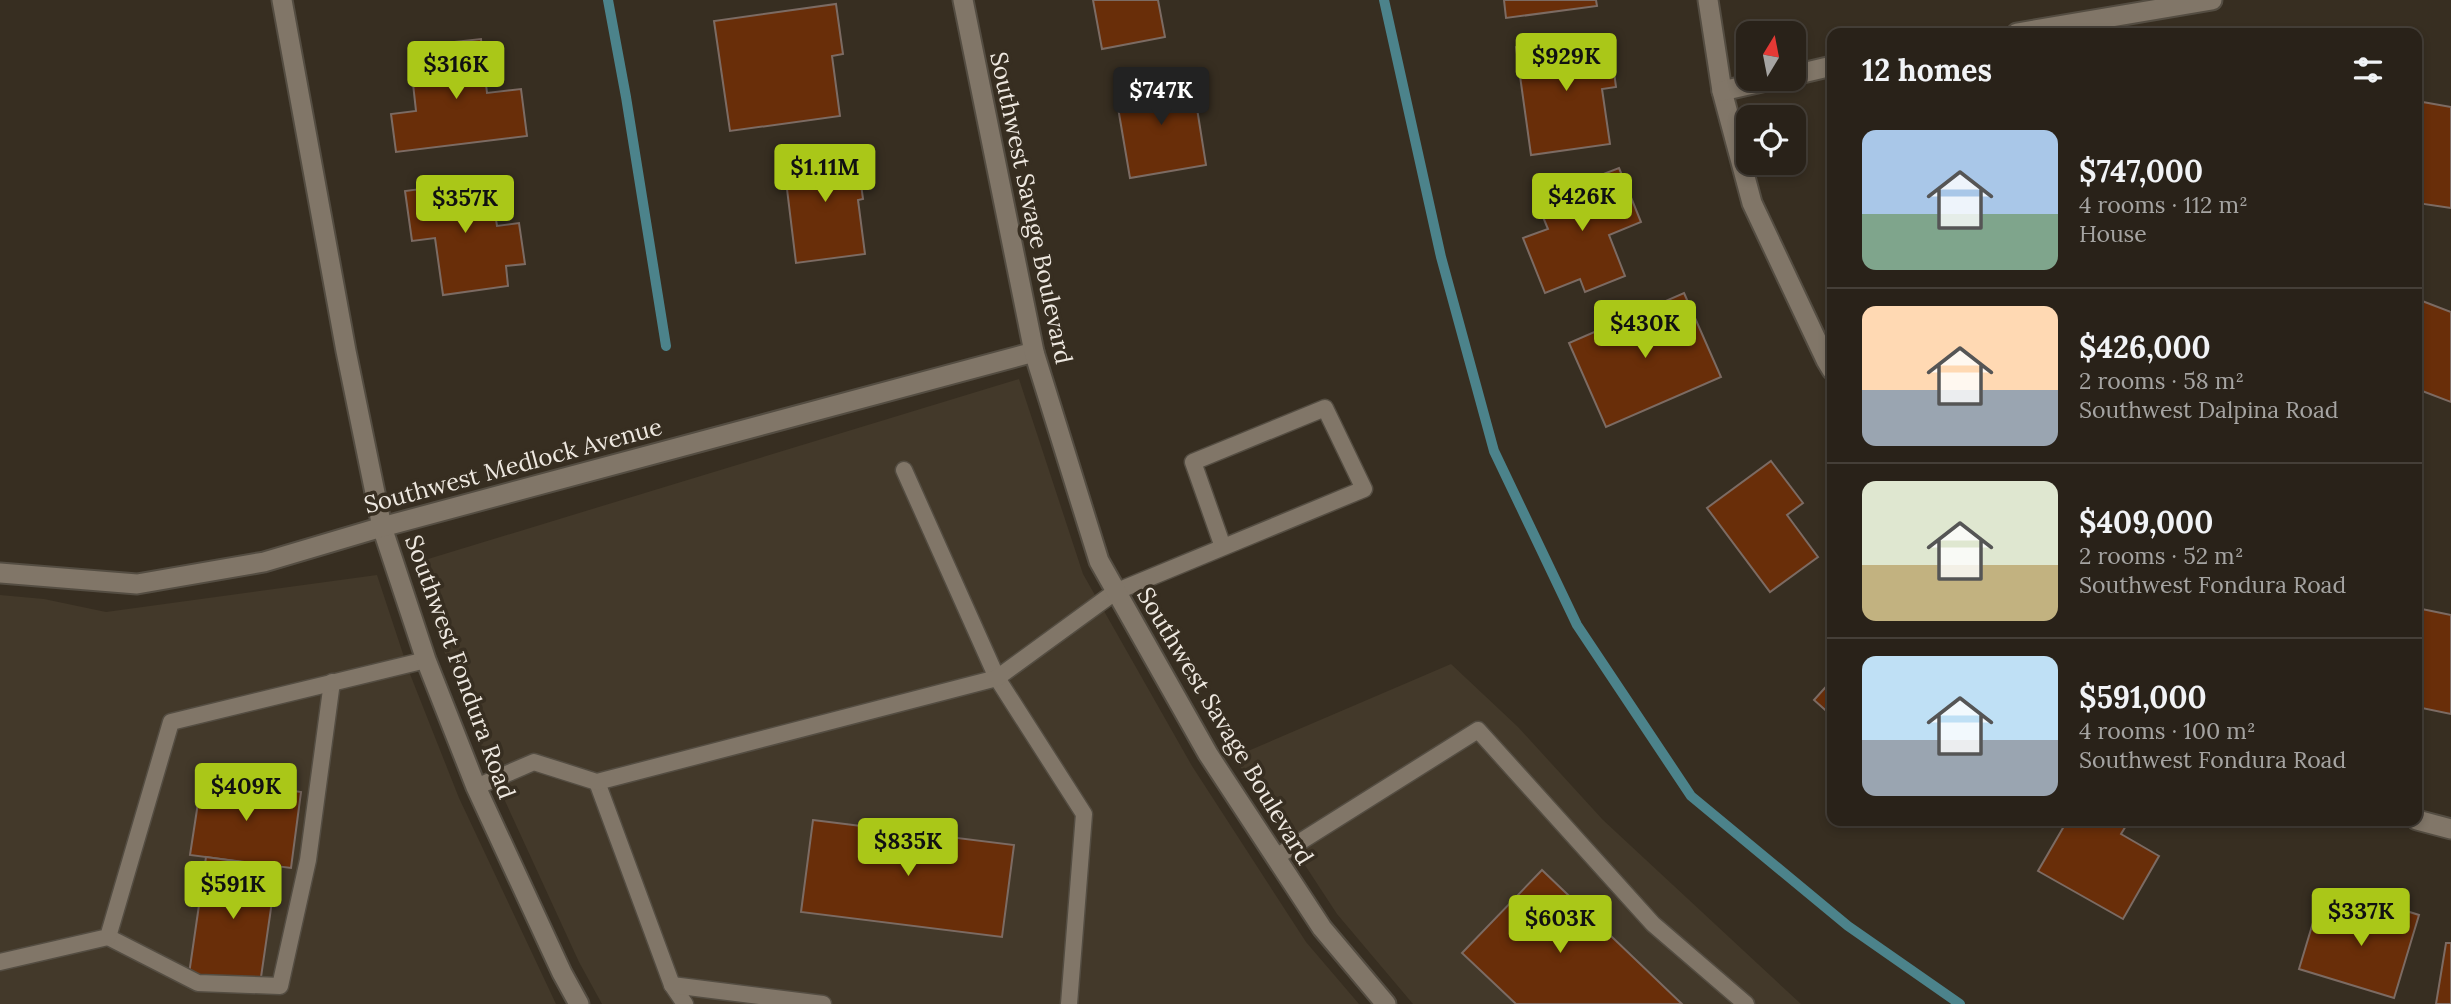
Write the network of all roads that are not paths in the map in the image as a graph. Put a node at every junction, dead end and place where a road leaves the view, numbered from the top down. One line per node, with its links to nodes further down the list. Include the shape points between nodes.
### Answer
1 (282, 0): 13 (street, Southwest Fondura Road)
2 (963, 0): 10 (street, Southwest Savage Boulevard)
3 (1708, 0): 9 (street)
4 (2212, 0): 5 (street)
5 (2047, 28)
6 (1827, 67): 7 (street)
7 (1806, 72)
8 (1736, 88): 9 (street)
9 (1722, 91): 11 (street, via 1752,203)
10 (1034, 352): 13 (street, Southwest Medlock Avenue); 16 (street, Southwest Savage Boulevard, via 1099,561)
11 (1827, 362)
12 (904, 470): 18 (lane)
13 (382, 527): 15 (street, Southwest Medlock Avenue, via 264,562 137,584); 17 (street, Southwest Fondura Road)
14 (1223, 547): 14 (lane, via 1364,489 1325,408 1193,462); 16 (lane)
15 (0, 573)
16 (1115, 592): 18 (lane); 24 (street, Southwest Savage Boulevard, via 1208,754)
17 (426, 660): 19 (lane); 21 (street, Southwest Fondura Road)
18 (997, 678): 20 (lane); 31 (lane, via 1084,814)
19 (332, 682): 25 (lane, via 171,722); 25 (lane, via 309,860 280,986 198,983)
20 (597, 782): 21 (lane, via 534,762); 27 (lane)
21 (476, 787): 28 (street, Southwest Fondura Road)
22 (2422, 821): 23 (street)
23 (2451, 829)
24 (1276, 858): 32 (street, Southwest Savage Boulevard, via 1322,928); 33 (lane, via 1478,730 1653,924)
25 (108, 937): 26 (lane)
26 (0, 962)
27 (672, 985): 29 (lane); 30 (lane)
28 (579, 1004)
29 (685, 1004)
30 (822, 1004)
31 (1069, 1004)
32 (1386, 1004)
33 (1746, 1004)

